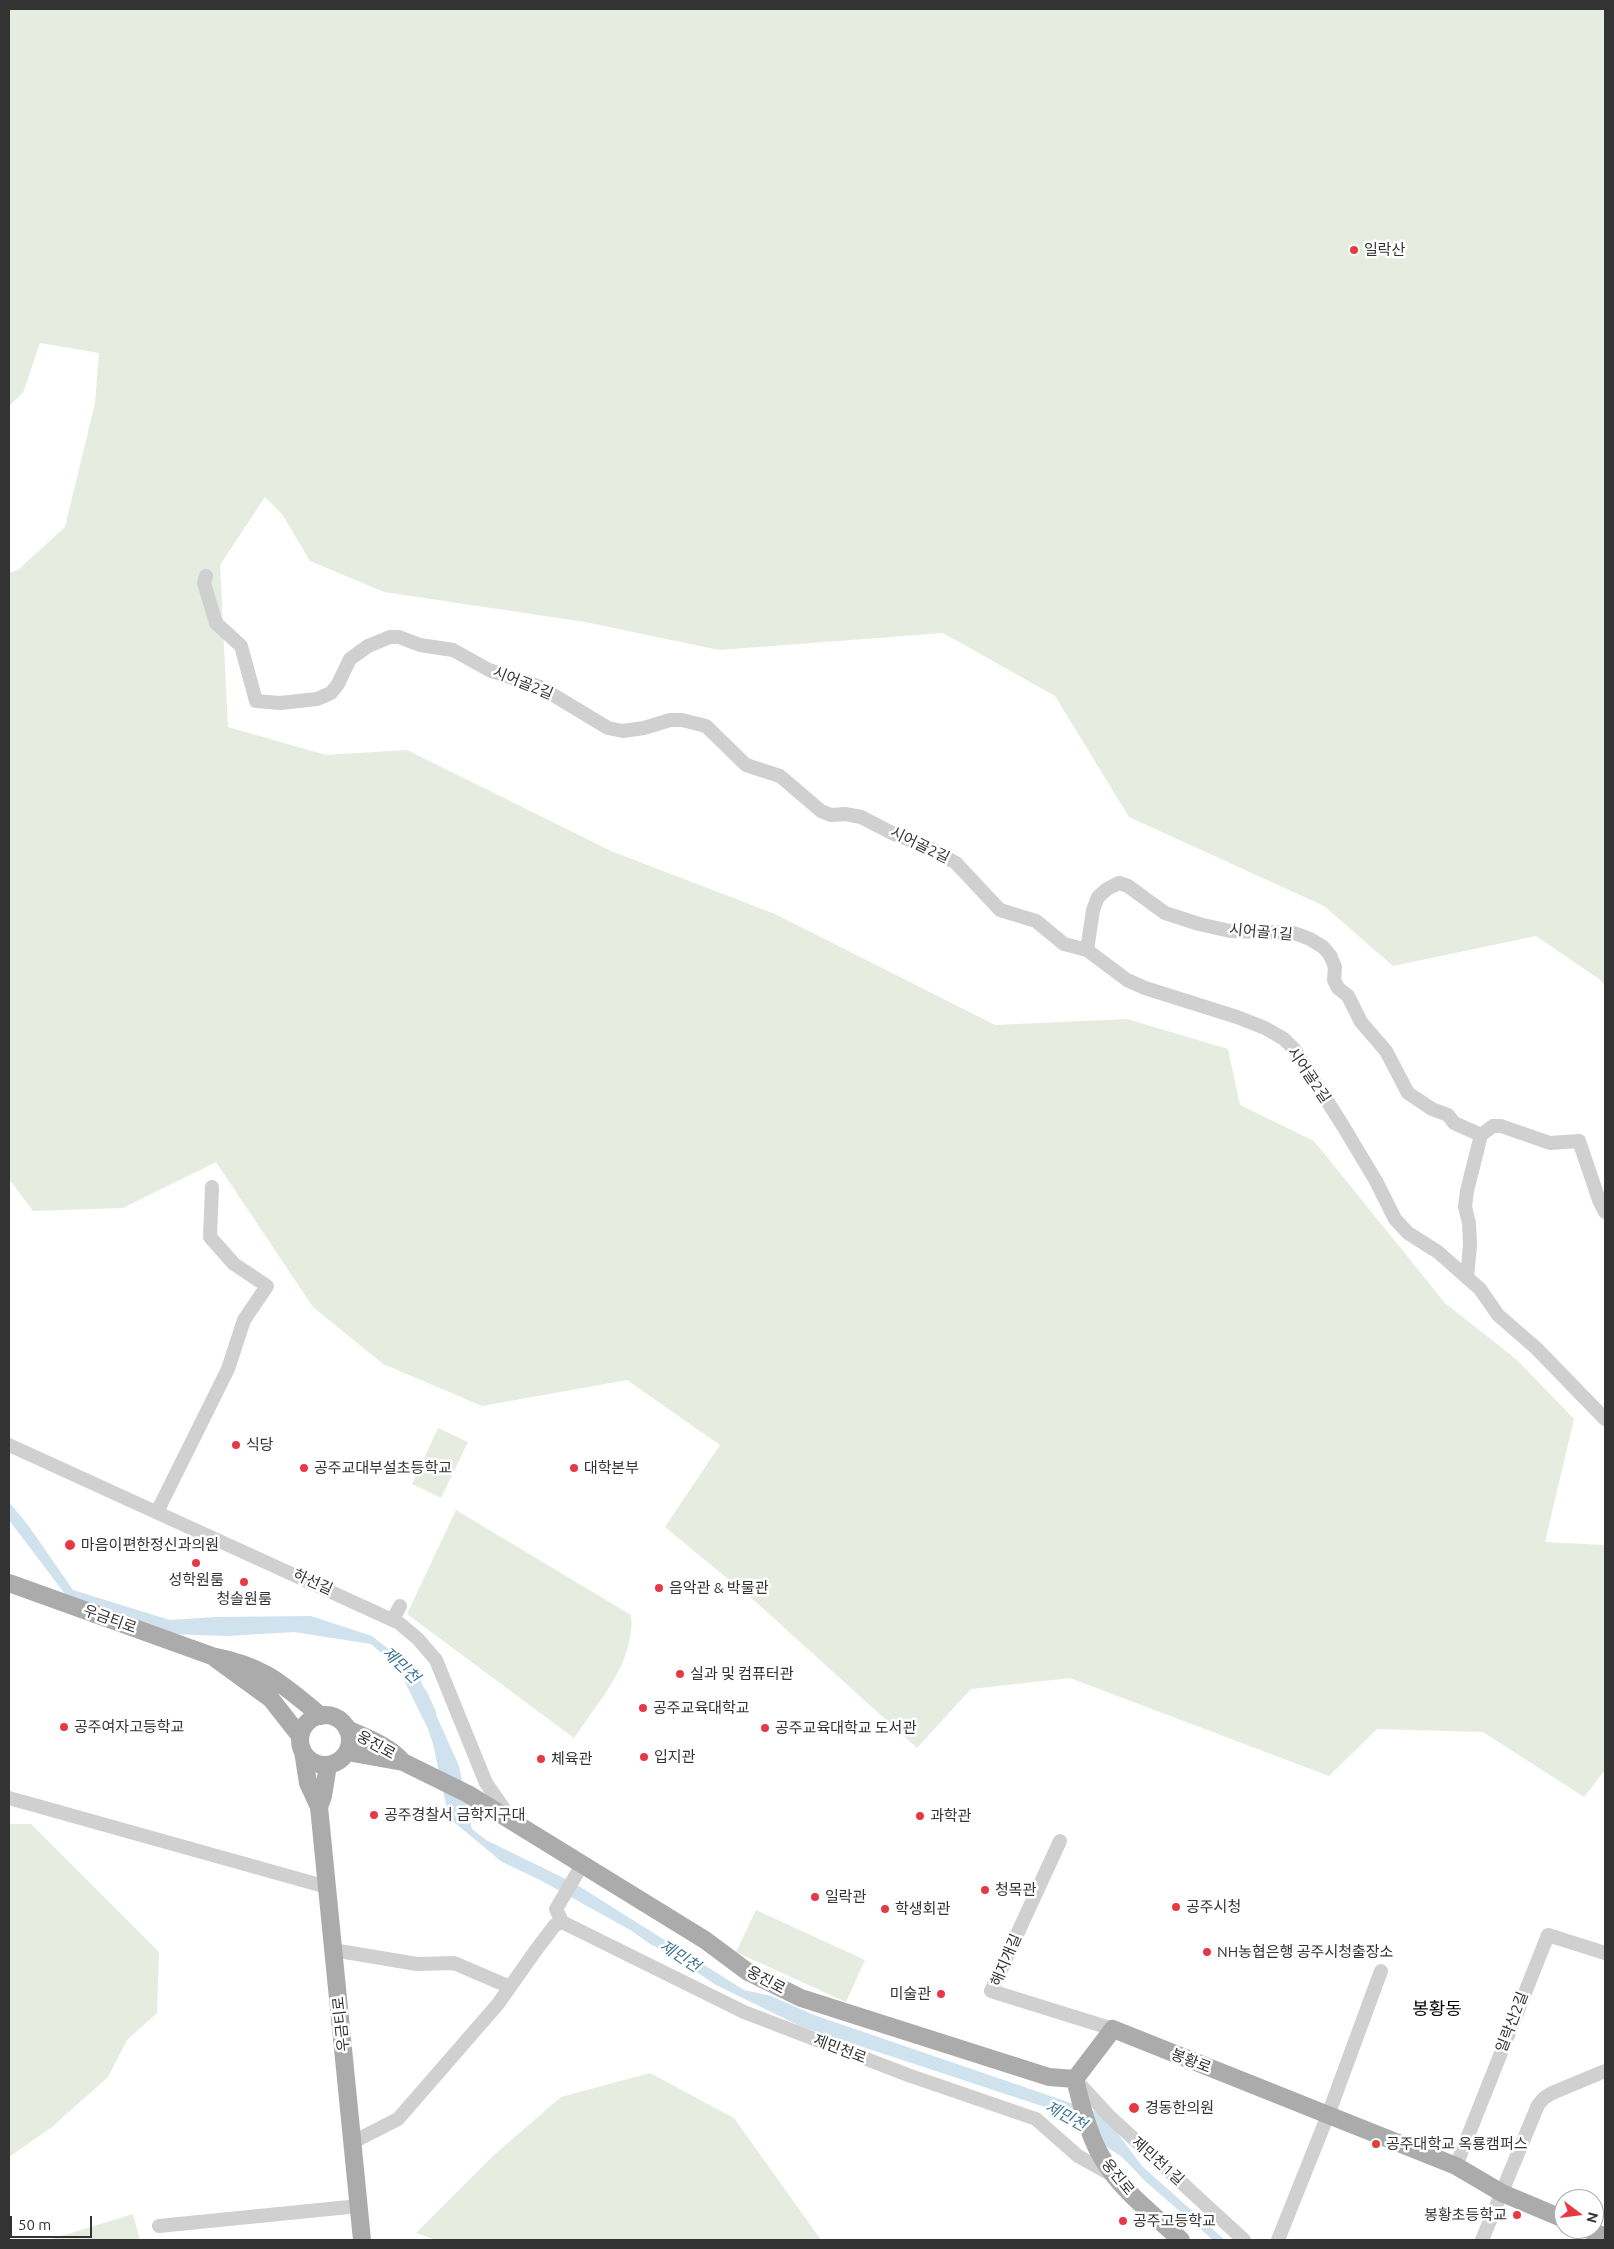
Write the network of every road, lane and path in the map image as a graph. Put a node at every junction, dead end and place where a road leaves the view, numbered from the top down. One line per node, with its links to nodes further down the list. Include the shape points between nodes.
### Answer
1 (206, 576): 2 (street, 시어골2길, via 204,583 216,623 241,646 256,702 300,702 331,693 350,659 368,646 390,637 453,650 489,670 540,687 608,728 644,728 670,720 708,727 746,765 780,776 821,811 861,817 926,846 956,863 1000,910 1036,922 1064,944)
2 (1087, 950): 3 (street, 시어골1길, via 1098,897 1119,883 1165,913 1199,924 1230,931 1294,933 1310,939 1330,955 1338,988 1348,996 1361,1022 1386,1051 1408,1092 1432,1109 1448,1115 1454,1123); 6 (street, 시어골2길, via 1127,980 1247,1021 1284,1039 1295,1050 1343,1126 1395,1219 1408,1233 1438,1252)
3 (1481, 1135): 5 (street, via 1493,1126 1501,1126 1550,1142 1579,1141); 6 (street, via 1465,1208 1470,1245)
4 (212, 1187): 9 (street, via 210,1237 234,1264 267,1286 244,1320 228,1369)
5 (1605, 1212)
6 (1467, 1278): 7 (street, 시어골2길, via 1480,1289 1498,1315 1536,1348)
7 (1605, 1420)
8 (9, 1445): 9 (street, 하선길)
9 (158, 1512): 12 (street, 하선길)
10 (9, 1583): 13 (main road, 우금티로)
11 (400, 1606): 12 (street)
12 (393, 1620): 22 (street, 하선길, via 418,1639 436,1660 486,1783)
13 (212, 1656): 14 (main road, 우금티로, via 259,1669); 16 (main road, 우금티로, via 271,1699)
14 (321, 1716): 15 (main road, via 336,1718); 16 (main road, via 307,1723)
15 (347, 1729): 17 (main road); 18 (main road, 웅진로, via 380,1744)
16 (302, 1744): 19 (main road, via 313,1762); 21 (main road, 우금티로, via 308,1783)
17 (347, 1752): 18 (main road, 웅진로); 19 (main road)
18 (403, 1762): 22 (main road, 웅진로, via 468,1794)
19 (328, 1765): 21 (main road, 우금티로)
20 (9, 1798): 25 (street)
21 (319, 1807): 25 (main road, 우금티로)
22 (517, 1825): 24 (main road, 웅진로)
23 (1060, 1841): 31 (street, 해지개길, via 991,1991)
24 (582, 1864): 26 (street, via 571,1881); 33 (main road, 웅진로, via 705,1940 748,1972 801,1998 1049,2077)
25 (327, 1887): 27 (main road, 우금티로)
26 (559, 1916): 30 (street); 37 (street, 제민천로, via 744,2012 908,2075 1036,2119 1078,2156)
27 (333, 1950): 30 (street, via 417,1964 454,1962); 35 (main road, 우금티로)
28 (1605, 1953): 36 (street, 일락산2길, via 1548,1935)
29 (1381, 1971): 34 (street)
30 (510, 1987): 35 (street, via 398,2119)
31 (1113, 2029): 33 (main road); 34 (main road, 봉황로)
32 (1605, 2071): 38 (street, via 1544,2098 1538,2105)
33 (1075, 2079): 37 (main road, 웅진로, via 1100,2155); 45 (street, 제민천1길, via 1109,2116)
34 (1328, 2115): 36 (main road, 봉황로); 42 (street)
35 (353, 2142): 39 (main road, 우금티로)
36 (1456, 2166): 38 (main road, 봉황로)
37 (1115, 2177): 44 (main road, 웅진로)
38 (1502, 2193): 40 (main road, 봉황로); 46 (street)
39 (359, 2206): 41 (street); 43 (main road, 우금티로)
40 (1554, 2215)
41 (159, 2226)
42 (1280, 2236)
43 (362, 2240)
44 (1181, 2240)
45 (1244, 2240)
46 (1482, 2240)

